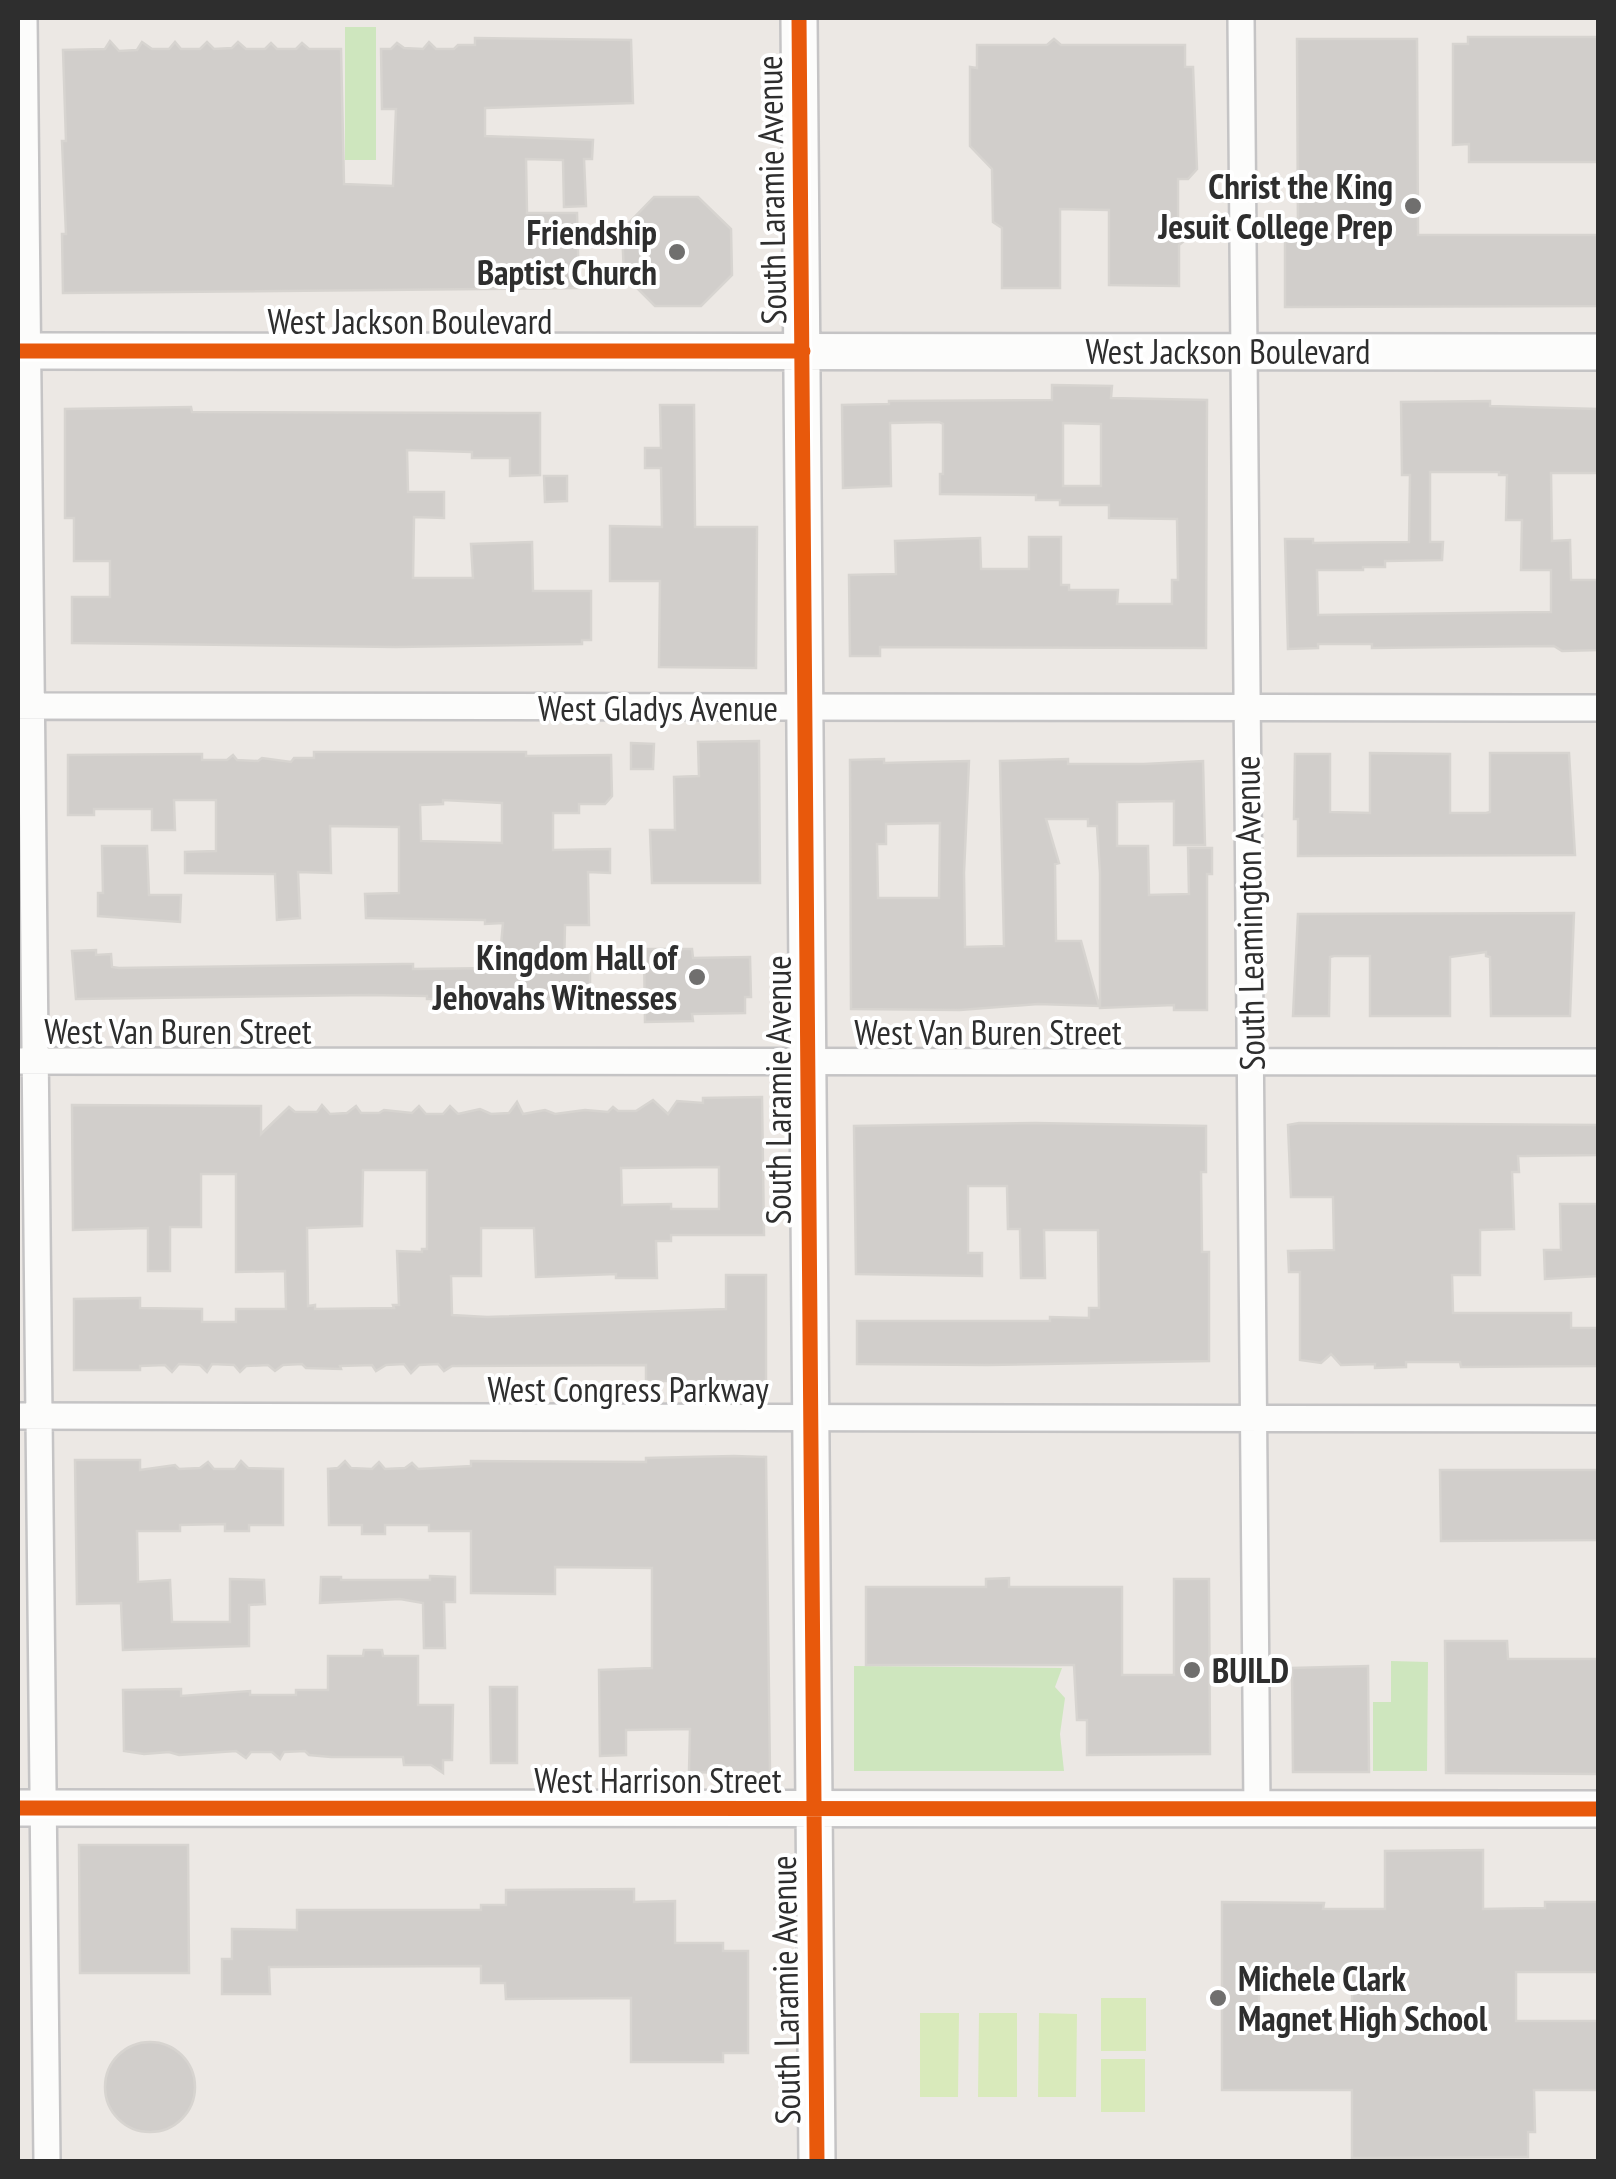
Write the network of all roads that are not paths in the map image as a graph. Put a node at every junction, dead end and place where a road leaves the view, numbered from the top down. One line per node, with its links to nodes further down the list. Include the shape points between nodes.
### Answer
1 (24, 18): 4 (street)
2 (799, 18): 5 (street, South Laramie Avenue)
3 (1240, 18): 6 (street, South Leamington Avenue)
4 (22, 351): 5 (street, West Jackson Boulevard); 8 (street)
5 (803, 351): 6 (street, West Jackson Boulevard); 9 (street, South Laramie Avenue)
6 (1244, 352): 7 (street, West Jackson Boulevard); 10 (street, South Leamington Avenue)
7 (1598, 352)
8 (24, 706): 9 (street, West Gladys Avenue); 12 (street)
9 (806, 708): 10 (street, West Gladys Avenue); 13 (street, South Laramie Avenue)
10 (1247, 708): 11 (street, West Gladys Avenue); 14 (street, South Leamington Avenue)
11 (1598, 708)
12 (26, 1061): 13 (street, West Van Buren Street); 16 (street)
13 (808, 1062): 14 (street, West Van Buren Street); 17 (street, South Laramie Avenue)
14 (1251, 1062): 15 (street, West Van Buren Street); 18 (street, South Leamington Avenue)
15 (1598, 1062)
16 (27, 1416): 17 (street, West Congress Parkway); 20 (street)
17 (810, 1419): 18 (street, West Congress Parkway); 23 (street, South Laramie Avenue)
18 (1254, 1419): 19 (street, West Congress Parkway); 21 (street, South Leamington Avenue)
19 (1598, 1419)
20 (29, 1808): 23 (street, West Harrison Street); 24 (street)
21 (1257, 1808): 22 (street, West Harrison Street); 23 (street, West Harrison Street)
22 (1598, 1808)
23 (812, 1810): 25 (street, South Laramie Avenue)
24 (47, 2162)
25 (817, 2162)

